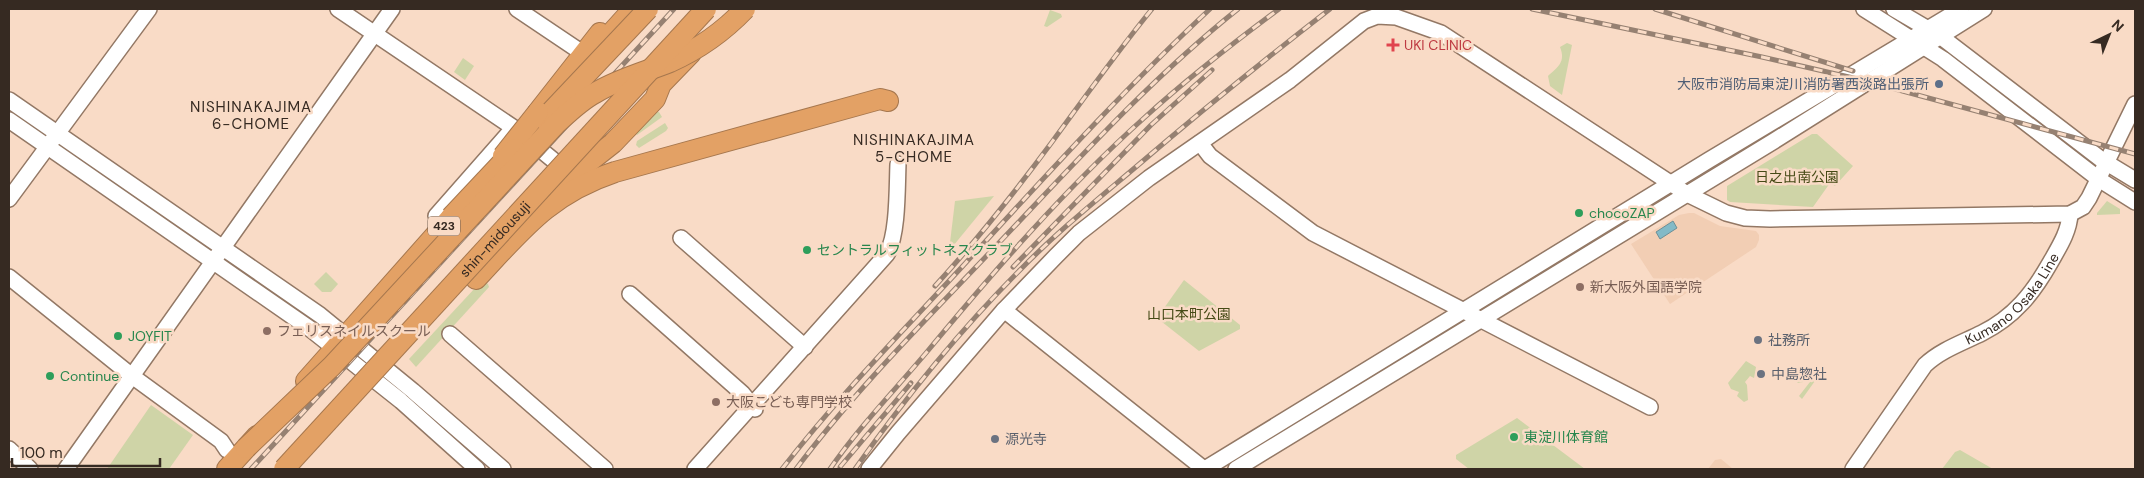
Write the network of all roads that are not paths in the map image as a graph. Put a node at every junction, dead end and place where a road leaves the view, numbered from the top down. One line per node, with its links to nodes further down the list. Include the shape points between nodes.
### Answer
1 (149, 9): 26 (street)
2 (338, 9): 16 (street)
3 (392, 9): 16 (street)
4 (517, 9): 20 (street)
5 (620, 9): 36 (highway, bridge)
6 (633, 9): 25 (highway, 423)
7 (648, 9): 36 (highway, 423, bridge)
8 (706, 9): 51 (highway, shin-midousuji, bridge)
9 (731, 9): 33 (highway, via 661,84 654,99 619,136)
10 (744, 9): 60 (highway, bridge, via 704,44 595,92 572,109 332,366)
11 (1864, 9): 18 (street)
12 (1894, 9): 15 (street)
13 (1961, 9): 15 (street)
14 (1984, 9): 17 (street)
15 (1928, 28): 17 (street); 18 (street)
16 (374, 33): 25 (street); 44 (street)
17 (1940, 36): 19 (street); 29 (street)
18 (1909, 38): 19 (street); 37 (street)
19 (1925, 47): 34 (street); 38 (street)
20 (578, 50)
21 (9, 100): 26 (street)
22 (888, 101): 51 (highway, bridge, via 868,101 615,172 579,186 529,223 448,305)
23 (2135, 104): 27 (street)
24 (9, 120): 30 (street)
25 (519, 132): 33 (street); 42 (street); 53 (highway, 423)
26 (58, 134): 30 (street); 44 (street)
27 (2119, 138): 29 (street, via 2107,146); 32 (street)
28 (1200, 143): 37 (street, via 1290,80 1364,21 1387,16 1441,33); 48 (street, via 1148,178 1079,233); 49 (street, via 1210,156 1306,229)
29 (2082, 146): 32 (street)
30 (48, 147): 39 (street); 45 (street)
31 (898, 164): 54 (street, via 896,214 888,252)
32 (2107, 164): 34 (street); 35 (street)
33 (572, 175): 55 (highway, via 541,199 475,263)
34 (2100, 180): 40 (street); 41 (street, via 2083,207)
35 (2135, 180)
36 (484, 182): 60 (highway, 423, bridge)
37 (1671, 183): 38 (street); 49 (street)
38 (1687, 194): 41 (street, via 1726,213 1770,220); 50 (street)
39 (9, 199)
40 (2135, 202)
41 (2070, 214): 71 (street, Kumano Osaka Line, via 2064,237 2028,296 2002,322 1938,354 1925,365)
42 (436, 216)
43 (681, 238): 54 (street)
44 (223, 248): 45 (street); 53 (street)
45 (214, 261): 53 (street, via 309,328); 56 (street)
46 (9, 277): 56 (street)
47 (630, 294): 57 (street)
48 (1004, 310): 68 (street); 69 (street)
49 (1464, 311): 50 (street); 69 (street)
50 (1479, 320): 58 (street); 70 (street)
51 (416, 325): 63 (highway, shin-midousuji, bridge)
52 (450, 334): 66 (street)
53 (340, 342): 55 (street); 60 (highway, 423)
54 (805, 347): 57 (street)
55 (376, 371): 63 (highway); 64 (street, via 400,401); 65 (street)
56 (132, 376): 60 (street, via 221,441); 62 (street)
57 (754, 407): 67 (street)
58 (1650, 407)
59 (9, 449): 61 (street)
60 (231, 459)
61 (30, 469)
62 (66, 469)
63 (284, 469)
64 (477, 469)
65 (503, 469)
66 (605, 469)
67 (696, 469)
68 (870, 469)
69 (1205, 469)
70 (1236, 469)
71 (1853, 469)

